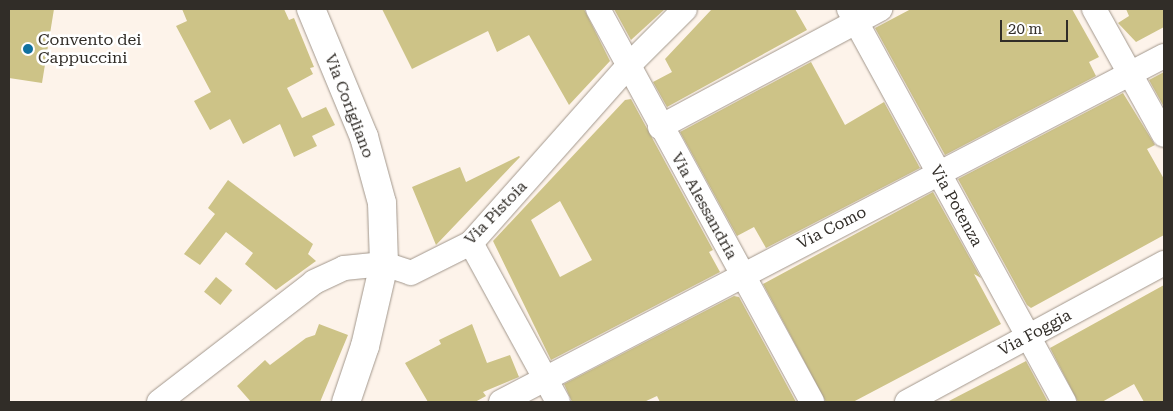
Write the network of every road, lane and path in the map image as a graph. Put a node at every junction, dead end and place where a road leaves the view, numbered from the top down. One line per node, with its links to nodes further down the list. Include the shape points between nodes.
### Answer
1 (310, 9): 14 (street, Via Corigliano, via 364,136 382,203)
2 (598, 9): 8 (street, Via Alessandria)
3 (685, 9): 8 (street, Via Pistoia)
4 (880, 9): 6 (street)
5 (1094, 9): 9 (street)
6 (853, 15): 10 (street); 12 (street, Via Potenza)
7 (1164, 56): 9 (street, Via Como)
8 (629, 65): 10 (street, Via Alessandria); 13 (street, Via Pistoia)
9 (1131, 73): 11 (street); 12 (street, Via Como)
10 (660, 127): 16 (street, Via Alessandria)
11 (1164, 135)
12 (938, 173): 16 (street, Via Como); 17 (street, Via Potenza)
13 (472, 243): 14 (street, Via Pistoia, via 411,273); 18 (street)
14 (384, 264): 19 (street, via 344,268 314,282); 20 (street, via 365,346)
15 (1164, 264): 17 (street, Via Foggia)
16 (742, 274): 18 (street, Via Como); 23 (street, Via Alessandria)
17 (1028, 337): 24 (street, Via Foggia); 25 (street, Via Potenza)
18 (545, 380): 21 (street, Via Como); 22 (street)
19 (159, 402)
20 (346, 402)
21 (501, 402)
22 (558, 402)
23 (812, 402)
24 (907, 402)
25 (1064, 402)

